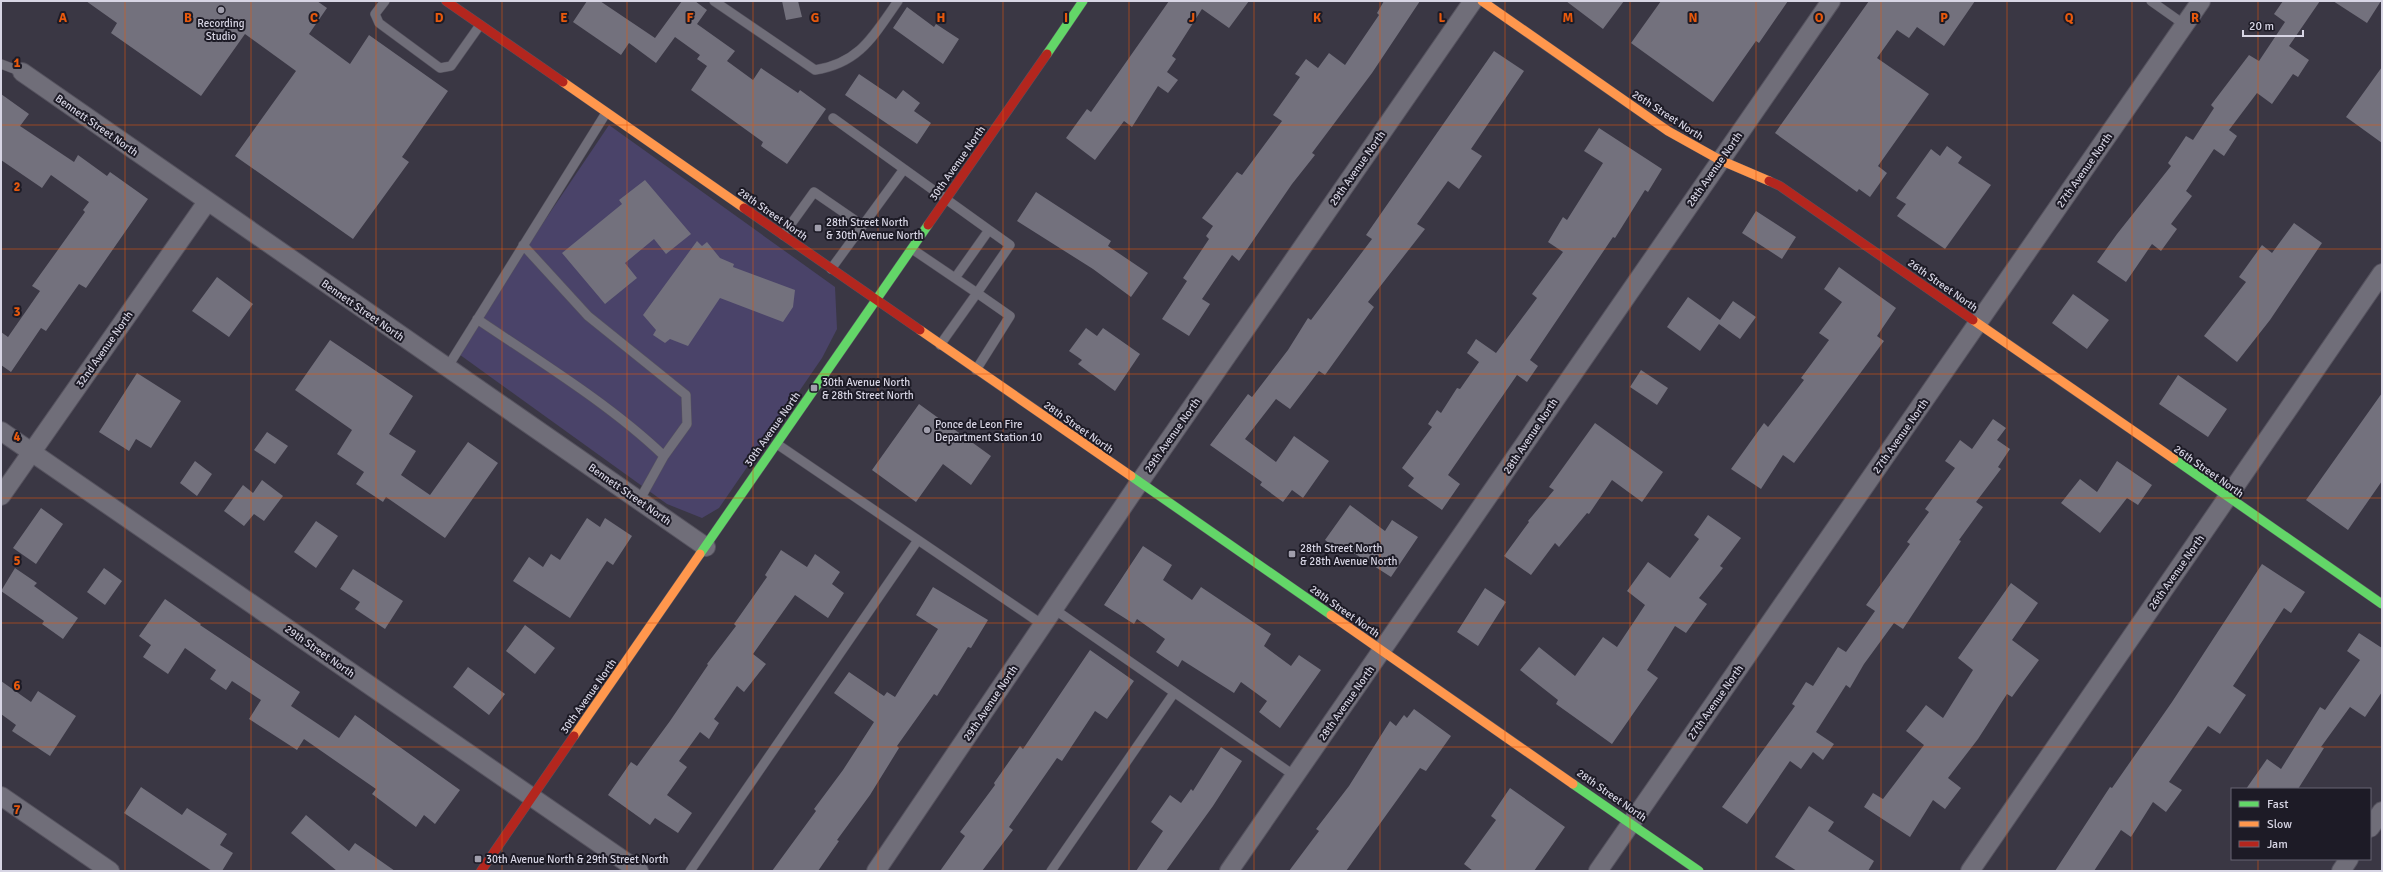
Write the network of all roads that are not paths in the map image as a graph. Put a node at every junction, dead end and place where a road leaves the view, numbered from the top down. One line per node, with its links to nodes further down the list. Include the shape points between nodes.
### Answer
1 (385, 1): 11 (lane, via 376,14 379,23 440,68 451,66)
2 (446, 1): 11 (street, 28th Street North)
3 (714, 1): 4 (lane, via 815,70 834,67 853,56 870,41)
4 (898, 1)
5 (1083, 1): 19 (street, 30th Avenue North)
6 (1472, 1): 40 (street, 29th Avenue North)
7 (1482, 1): 17 (street, 26th Street North, via 1668,131)
8 (1831, 1): 17 (street, 28th Avenue North)
9 (2150, 1): 12 (lane)
10 (2201, 1): 12 (street, 27th Avenue North)
11 (480, 25): 15 (street, 28th Street North)
12 (2185, 25): 32 (street, 27th Avenue North)
13 (1, 64): 14 (lane)
14 (22, 72): 20 (street, Bennett Street North)
15 (606, 113): 23 (street, 28th Street North); 24 (lane)
16 (833, 118): 18 (lane)
17 (1720, 160): 32 (street, 26th Street North, via 1780,186); 49 (street, 28th Avenue North)
18 (904, 169): 19 (lane); 21 (lane)
19 (946, 199): 22 (lane); 25 (street, 30th Avenue North)
20 (207, 202): 34 (street, Bennett Street North); 38 (street, 32nd Avenue North)
21 (862, 225): 23 (lane, via 814,192); 26 (lane)
22 (989, 230): 28 (lane); 29 (lane, via 1010,245)
23 (783, 235): 26 (street, 28th Street North)
24 (524, 245): 31 (lane); 39 (lane, via 588,316 686,395 687,424)
25 (912, 249): 28 (lane); 30 (street, 30th Avenue North)
26 (831, 268): 30 (street, 28th Street North)
27 (2382, 273): 42 (street, 26th Avenue North)
28 (955, 278): 29 (lane)
29 (977, 293): 33 (lane); 35 (lane, via 1010,316)
30 (876, 300): 33 (street, 28th Street North); 37 (street, 30th Avenue North)
31 (477, 319): 34 (lane); 39 (lane, via 648,440)
32 (1978, 324): 42 (street, 26th Street North); 55 (street, 27th Avenue North)
33 (940, 345): 35 (street, 28th Street North)
34 (447, 368): 43 (street, Bennett Street North)
35 (976, 370): 40 (street, 28th Street North)
36 (1, 431): 38 (street, 29th Street North)
37 (776, 444): 44 (lane); 45 (street, 30th Avenue North)
38 (32, 452): 41 (street, 32nd Avenue North); 53 (street, 29th Street North)
39 (664, 456): 43 (lane)
40 (1139, 483): 47 (street, 29th Avenue North); 49 (street, 28th Street North)
41 (1, 496)
42 (2227, 498): 46 (street, 26th Street North); 67 (street, 26th Avenue North)
43 (639, 501): 45 (street, Bennett Street North)
44 (918, 540): 48 (lane); 61 (lane)
45 (706, 547): 53 (street, 30th Avenue North)
46 (2382, 604)
47 (1054, 609): 48 (street, 29th Avenue North); 50 (lane)
48 (1043, 624): 62 (street, 29th Avenue North)
49 (1382, 652): 51 (street, 28th Avenue North); 55 (street, 28th Street North)
50 (1174, 693): 51 (lane); 63 (lane)
51 (1295, 776): 64 (street, 28th Avenue North)
52 (1, 796): 58 (street)
53 (532, 798): 59 (street, 30th Avenue North); 60 (street, 29th Street North)
54 (2382, 811): 56 (street)
55 (1631, 823): 65 (street, 27th Avenue North); 66 (street, 28th Street North)
56 (2371, 827)
57 (2348, 860): 68 (street)
58 (110, 871)
59 (481, 871)
60 (639, 871)
61 (690, 871)
62 (876, 871)
63 (1050, 871)
64 (1229, 871)
65 (1598, 871)
66 (1699, 871)
67 (1970, 871)
68 (2341, 871)

